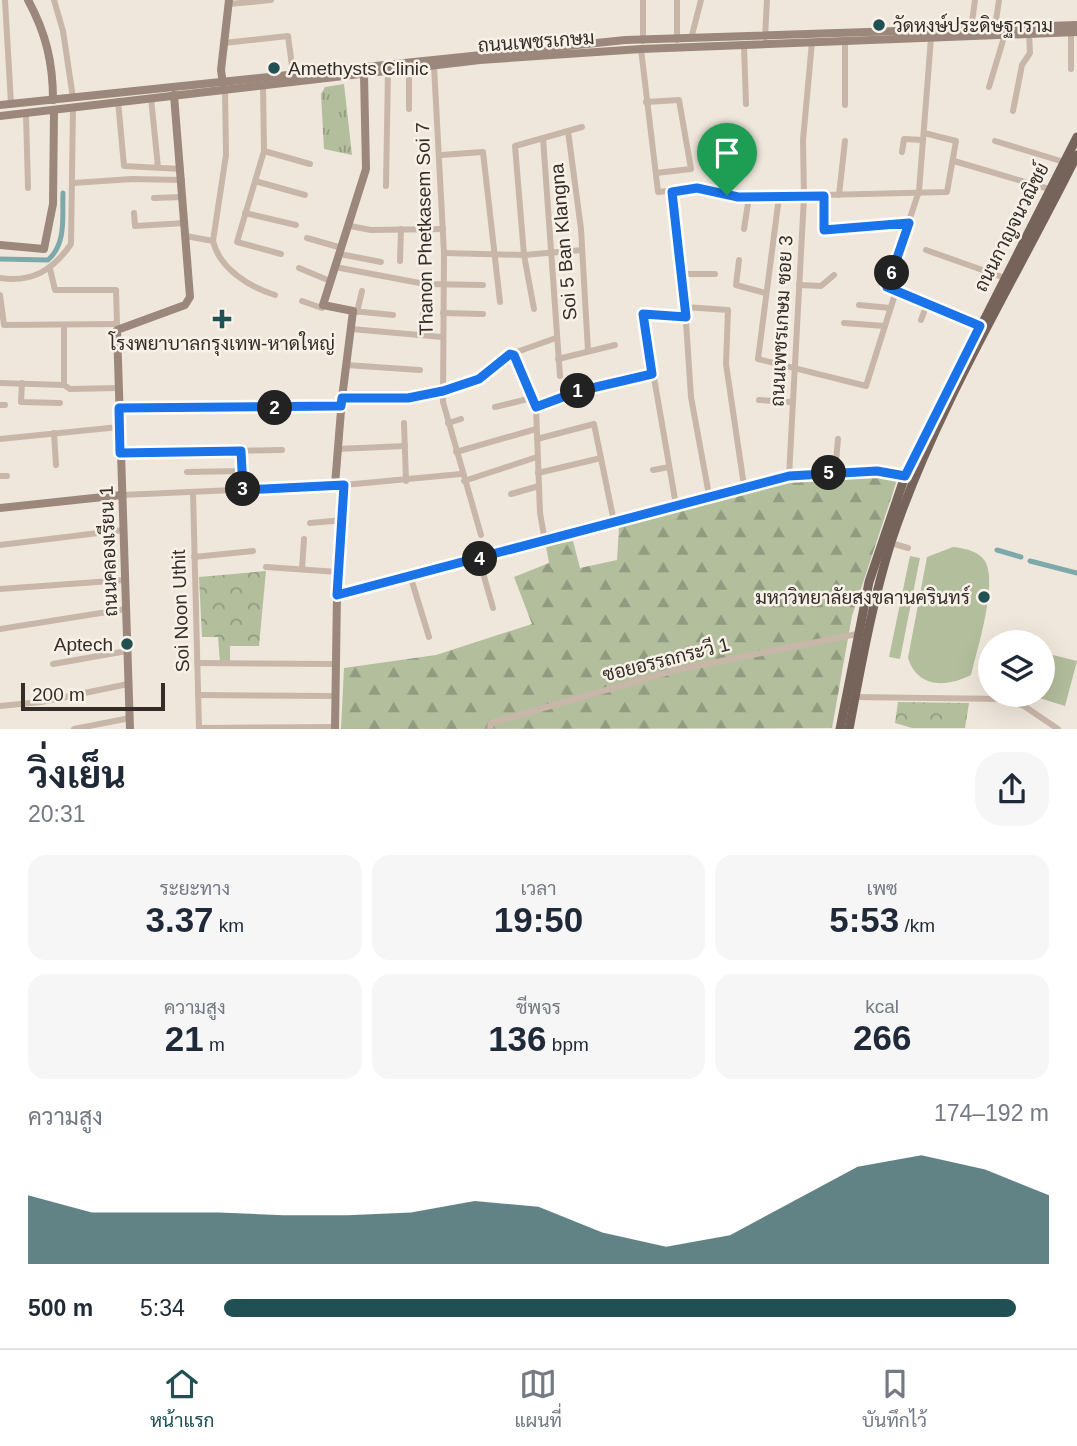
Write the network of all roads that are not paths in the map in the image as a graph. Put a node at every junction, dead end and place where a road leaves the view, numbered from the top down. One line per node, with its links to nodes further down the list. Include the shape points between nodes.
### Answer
1 (5, 0): 44 (street)
2 (28, 0): 40 (main road, via 50,53)
3 (54, 0): 43 (street)
4 (271, 0): 11 (street)
5 (643, 0): 26 (street)
6 (677, 0): 21 (street)
7 (701, 0): 22 (street)
8 (767, 0): 18 (street)
9 (975, 0): 13 (street)
10 (999, 0): 12 (street)
11 (229, 2): 25 (main road)
12 (995, 27): 13 (main road, ถนนเพชรเกษม); 14 (main road, ถนนเพชรเกษม)
13 (971, 29): 15 (main road, ถนนเพชรเกษม)
14 (1075, 29): 16 (main road, ถนนเพชรเกษม); 31 (street)
15 (949, 33): 17 (main road, ถนนเพชรเกษม); 19 (main road, ถนนเพชรเกษม); 20 (main road, ถนนเพชรเกษม)
16 (1029, 33): 17 (main road, ถนนเพชรเกษม); 49 (street, via 1030,53 1022,65)
17 (1005, 34): 37 (street)
18 (765, 37): 19 (main road, ถนนเพชรเกษม); 22 (main road, ถนนเพชรเกษม)
19 (829, 38): 23 (main road, ถนนเพชรเกษม); 24 (main road, ถนนเพชรเกษม)
20 (931, 38): 23 (main road, ถนนเพชรเกษม); 55 (street)
21 (677, 40): 22 (main road, ถนนเพชรเกษม); 26 (main road, ถนนเพชรเกษม)
22 (691, 40)
23 (845, 41): 47 (street)
24 (812, 42): 27 (main road, ถนนเพชรเกษม); 86 (street, ถนนเพชรเกษม ซอย 3, via 803,140)
25 (224, 43): 33 (street, via 288,36); 35 (main road)
26 (642, 45): 27 (main road, ถนนเพชรเกษม); 28 (main road, ถนนเพชรเกษม); 42 (street)
27 (744, 46): 45 (street)
28 (479, 56): 29 (main road, ถนนเพชรเกษม); 33 (main road, ถนนเพชรเกษม)
29 (434, 66): 30 (main road, ถนนเพชรเกษม); 63 (street, Thanon Phetkasem Soi 7)
30 (409, 68): 32 (main road, ถนนเพชรเกษม); 48 (street)
31 (1071, 69)
32 (388, 70): 34 (main road, ถนนเพชรเกษม); 74 (street)
33 (293, 73): 35 (main road, ถนนเพชรเกษม)
34 (364, 74): 36 (main road, ถนนเพชรเกษม); 93 (main road, via 366,169)
35 (223, 85): 36 (main road, ถนนเพชรเกษม); 38 (main road, ถนนเพชรเกษม); 43 (main road, ถนนเพชรเกษม); 99 (street, via 226,155)
36 (263, 85): 61 (street)
37 (989, 87)
38 (174, 95): 39 (main road, ถนนเพชรเกษม); 69 (main road)
39 (151, 97): 41 (main road, ถนนเพชรเกษม); 68 (street)
40 (53, 100): 43 (main road, ถนนเพชรเกษม); 44 (main road, ถนนเพชรเกษม)
41 (118, 101): 43 (main road, ถนนเพชรเกษม); 68 (street, via 124,166)
42 (646, 102): 70 (street); 70 (street, via 679,100 691,169)
43 (73, 103): 50 (main road, ถนนเพชรเกษม); 73 (street)
44 (11, 104): 46 (main road, ถนนเพชรเกษม)
45 (746, 104)
46 (0, 105)
47 (845, 105)
48 (410, 109)
49 (1013, 111)
50 (54, 112): 51 (main road, ถนนเพชรเกษม); 100 (main road, via 53,204 44,249)
51 (26, 114): 52 (main road, ถนนเพชรเกษม); 75 (street)
52 (0, 116)
53 (582, 127): 54 (street)
54 (568, 131): 57 (street); 101 (street, Soi 5 Ban Klangna)
55 (923, 136): 62 (street, via 903,139); 65 (street, via 956,141); 77 (street)
56 (1077, 136): 66 (main road, ถนนกาญจนวณิชย์)
57 (543, 138): 105 (street); 108 (street, via 515,146)
58 (845, 141): 81 (street)
59 (995, 141): 66 (street)
60 (738, 147): 80 (street)
61 (264, 152): 67 (street); 72 (street)
62 (902, 152)
63 (441, 155): 95 (street, Thanon Phetkasem Soi 7); 107 (street, via 483,152)
64 (1077, 155): 167 (main road, ถนนกาญจนวณิชย์)
65 (954, 161): 76 (street); 77 (street, via 947,192)
66 (1063, 162): 76 (main road, ถนนกาญจนวณิชย์)
67 (310, 164)
68 (158, 167): 69 (street)
69 (181, 169): 71 (main road)
70 (656, 173): 78 (street, via 658,192)
71 (182, 180): 73 (street); 83 (main road)
72 (255, 181): 79 (street); 89 (street)
73 (73, 183): 114 (street, via 71,244)
74 (386, 186)
75 (29, 187)
76 (1049, 189): 119 (main road, ถนนกาญจนวณิชย์)
77 (919, 191): 81 (street); 91 (street)
78 (672, 192): 80 (street, via 697,188); 115 (street)
79 (305, 195)
80 (727, 195): 84 (street)
81 (839, 195): 82 (street)
82 (824, 196): 86 (street); 91 (street, via 824,230)
83 (182, 197): 87 (street); 90 (main road)
84 (749, 197): 85 (street); 96 (street)
85 (779, 197): 86 (street); 127 (street)
86 (804, 197): 123 (street, ถนนเพชรเกษม ซอย 3)
87 (154, 198)
88 (134, 213): 90 (street, via 135,226)
89 (245, 213): 92 (street); 106 (street, via 237,243)
90 (185, 223): 97 (main road)
91 (909, 223): 126 (street, via 887,287)
92 (296, 225)
93 (349, 226): 94 (street); 103 (main road)
94 (401, 229): 95 (street); 110 (street)
95 (443, 229): 104 (street, Thanon Phetkasem Soi 7)
96 (744, 229)
97 (186, 236): 99 (street); 149 (main road, via 190,297 185,305)
98 (307, 239): 103 (street)
99 (213, 241): 129 (street, via 222,264)
100 (0, 245)
101 (582, 250): 105 (street); 154 (street, Soi 5 Ban Klangna)
102 (926, 250): 119 (street)
103 (341, 251): 111 (street); 112 (main road)
104 (444, 253): 107 (street); 124 (street, Thanon Phetkasem Soi 7)
105 (550, 253): 108 (street); 152 (street)
106 (281, 254)
107 (492, 254): 108 (street); 131 (street)
108 (524, 255): 137 (street)
109 (738, 260): 127 (street, via 736,285)
110 (400, 261)
111 (381, 262)
112 (335, 267): 120 (main road); 121 (street)
113 (299, 268): 120 (street)
114 (50, 269): 118 (street, via 16,281); 149 (street, via 55,290 116,290)
115 (682, 274): 116 (street); 134 (street)
116 (715, 274)
117 (834, 275): 123 (street, via 821,286)
118 (0, 278)
119 (1005, 278): 148 (main road, ถนนกาญจนวณิชย์)
120 (330, 281): 135 (main road)
121 (425, 284): 124 (street); 143 (street)
122 (483, 285): 124 (street)
123 (799, 285): 159 (street, ถนนเพชรเกษม ซอย 3)
124 (443, 286): 139 (street, Thanon Phetkasem Soi 7)
125 (362, 291): 138 (street)
126 (896, 291): 132 (street); 136 (street)
127 (765, 293): 159 (street, via 758,359)
128 (0, 295): 146 (street, via 4,325)
129 (275, 295)
130 (302, 301): 135 (street)
131 (500, 302)
132 (927, 304): 144 (street); 148 (street)
133 (859, 305): 136 (street)
134 (685, 307): 142 (street); 206 (street, via 728,310 726,364)
135 (322, 308): 138 (main road)
136 (890, 308): 147 (street)
137 (534, 309)
138 (355, 312): 141 (street); 150 (main road)
139 (443, 313): 140 (street); 151 (street, Thanon Phetkasem Soi 7)
140 (483, 314)
141 (393, 315)
142 (686, 317): 160 (street, via 643,314); 211 (street, via 691,397)
143 (423, 318)
144 (921, 320)
145 (844, 323): 147 (street)
146 (64, 325): 149 (street); 164 (street)
147 (885, 326): 159 (street, via 866,386)
148 (980, 326): 167 (main road, ถนนกาญจนวณิชย์)
149 (117, 327): 165 (main road, ถนนคลองเรียน 1)
150 (351, 329): 151 (street); 157 (main road)
151 (442, 337): 166 (street, Thanon Phetkasem Soi 7)
152 (556, 338): 155 (street); 156 (street)
153 (615, 345): 154 (street)
154 (588, 351): 156 (street)
155 (514, 355): 166 (street, via 479,379); 168 (street)
156 (558, 359): 161 (street)
157 (346, 365): 158 (street); 170 (main road)
158 (420, 370)
159 (794, 370): 171 (street, ถนนเพชรเกษม ซอย 3)
160 (652, 374): 174 (street, via 579,391); 194 (street)
161 (560, 376)
162 (0, 383): 163 (street)
163 (22, 383): 164 (street); 172 (street, via 21,402)
164 (64, 385): 165 (street, via 70,389)
165 (118, 388): 175 (main road, ถนนคลองเรียน 1)
166 (443, 391): 170 (street); 177 (street, Thanon Phetkasem Soi 7)
167 (950, 393): 201 (main road, ถนนกาญจนวณิชย์); 221 (main road, ถนนกาญจนวณิชย์)
168 (532, 398): 173 (street); 174 (street)
169 (759, 400): 171 (street)
170 (341, 402): 175 (street); 186 (main road)
171 (792, 402): 200 (street, ถนนเพชรเกษม ซอย 3)
172 (60, 403)
173 (495, 407)
174 (536, 407): 180 (street)
175 (119, 408): 179 (main road, ถนนคลองเรียน 1)
176 (461, 419): 177 (street)
177 (448, 422): 189 (street, Thanon Phetkasem Soi 7)
178 (404, 423): 185 (street)
179 (119, 427): 181 (street); 190 (main road, ถนนคลองเรียน 1)
180 (536, 429): 183 (street); 189 (street)
181 (54, 433): 182 (street); 193 (street)
182 (0, 439)
183 (537, 439): 191 (street); 192 (street, via 594,424)
184 (838, 439): 199 (street)
185 (405, 446): 186 (street); 203 (street)
186 (337, 449): 204 (main road)
187 (282, 450): 188 (street)
188 (241, 451): 190 (street); 195 (street)
189 (456, 452): 202 (street, Thanon Phetkasem Soi 7)
190 (120, 453): 210 (main road, ถนนคลองเรียน 1)
191 (537, 457): 198 (street); 202 (street)
192 (601, 458): 198 (street); 215 (street)
193 (55, 465)
194 (669, 467): 196 (street); 212 (street)
195 (242, 471): 197 (street); 207 (street)
196 (653, 471)
197 (187, 472)
198 (538, 473): 205 (street)
199 (835, 473): 200 (street); 201 (street, via 877,471)
200 (789, 476): 206 (street)
201 (905, 476): 237 (main road, ถนนกาญจนวณิชย์, via 877,555)
202 (463, 478): 203 (street); 218 (street, Thanon Phetkasem Soi 7)
203 (406, 481): 204 (street)
204 (339, 485): 207 (street); 214 (main road)
205 (539, 486): 209 (street); 220 (street)
206 (744, 486): 211 (street)
207 (243, 490): 208 (street)
208 (193, 492): 210 (street); 225 (street, Soi Noon Uthit)
209 (511, 494)
210 (122, 495): 213 (main road); 217 (main road, ถนนคลองเรียน 1)
211 (709, 495): 212 (street)
212 (676, 505): 215 (street)
213 (0, 508)
214 (344, 520): 216 (street); 229 (main road)
215 (614, 522): 220 (street)
216 (310, 523)
217 (123, 530): 222 (street); 231 (main road, ถนนคลองเรียน 1)
218 (481, 535)
219 (304, 539): 228 (street)
220 (545, 541): 226 (street)
221 (891, 543): 223 (street); 246 (main road, ถนนกาญจนวณิชย์)
222 (0, 545)
223 (908, 548)
224 (253, 551): 225 (street)
225 (194, 557): 240 (street, Soi Noon Uthit)
226 (479, 559): 230 (street); 234 (street)
227 (266, 567): 228 (street)
228 (302, 569): 229 (street)
229 (338, 572): 233 (main road)
230 (411, 575): 233 (street); 238 (street)
231 (125, 580): 232 (street); 235 (main road, ถนนคลองเรียน 1)
232 (0, 589)
233 (337, 595): 242 (main road)
234 (493, 608)
235 (126, 609): 236 (street); 239 (main road, ถนนคลองเรียน 1)
236 (0, 629)
237 (857, 634): 246 (main road, ถนนกาญจนวณิชย์); 254 (street, ซอยอรรถกระวี 1, via 676,670 491,723)
238 (429, 637)
239 (127, 651): 241 (street); 243 (main road, ถนนคลองเรียน 1)
240 (197, 663): 242 (street); 244 (street, Soi Noon Uthit)
241 (53, 664)
242 (336, 664): 245 (main road)
243 (128, 684): 247 (street); 249 (main road, ถนนคลองเรียน 1)
244 (198, 695): 245 (street); 250 (street, Soi Noon Uthit)
245 (336, 696): 251 (main road)
246 (850, 697): 248 (street, via 1004,699); 255 (main road, ถนนกาญจนวณิชย์); 256 (main road, ถนนกาญจนวณิชย์)
247 (0, 706)
248 (1039, 716): 257 (street); 258 (street)
249 (130, 718): 252 (street); 253 (main road, ถนนคลองเรียน 1)
250 (199, 728): 251 (street)
251 (335, 728)
252 (74, 729)
253 (130, 729)
254 (490, 729)
255 (840, 729)
256 (849, 729)
257 (1047, 729)
258 (1058, 729)

